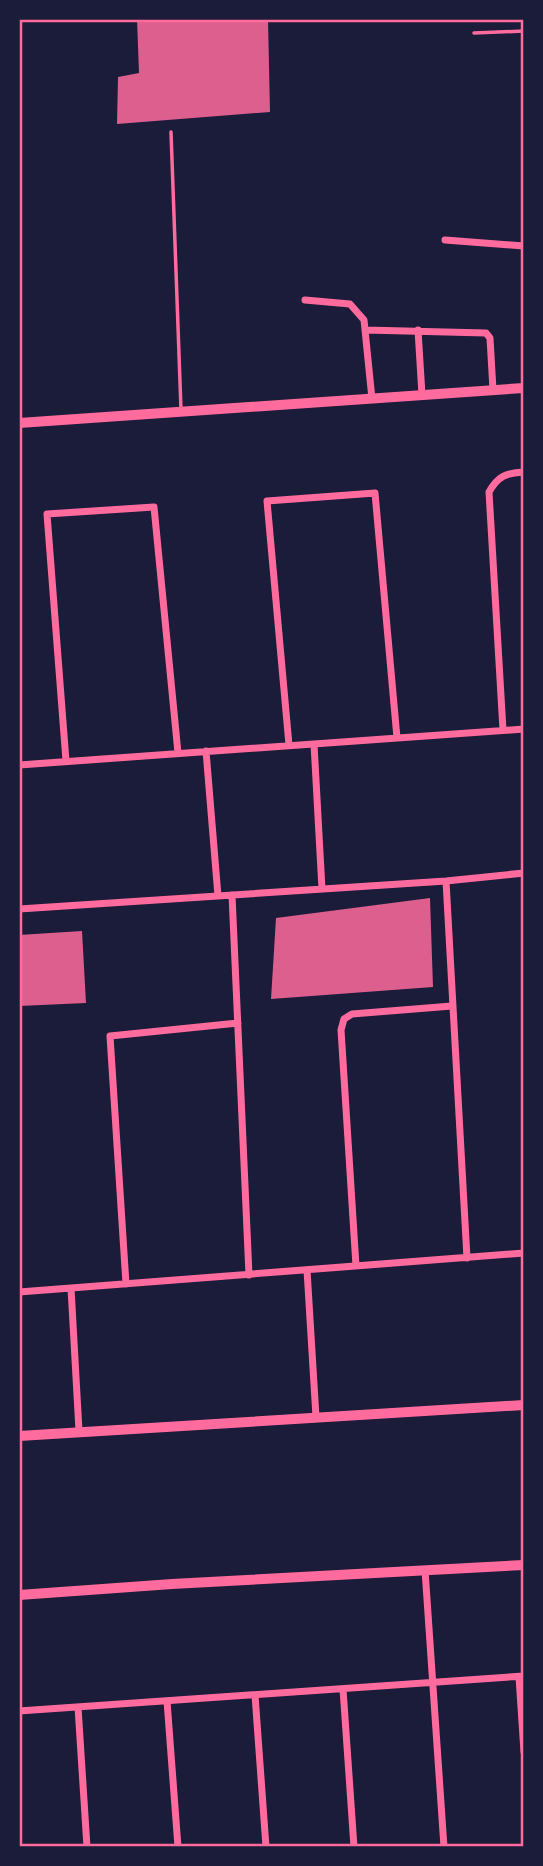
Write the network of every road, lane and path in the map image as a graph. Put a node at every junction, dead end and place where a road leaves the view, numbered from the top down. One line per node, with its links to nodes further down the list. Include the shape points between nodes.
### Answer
1 (524, 31): 2 (lane)
2 (474, 33)
3 (171, 132): 13 (lane)
4 (445, 240): 5 (street)
5 (524, 246)
6 (305, 300): 7 (street, via 349,304 364,320)
7 (365, 330): 8 (street); 12 (street)
8 (418, 330): 10 (street, via 486,333); 11 (street)
9 (524, 388): 10 (street)
10 (494, 390): 11 (street)
11 (422, 395): 12 (street)
12 (372, 398): 13 (street)
13 (181, 412): 14 (street)
14 (19, 423)
15 (524, 472): 17 (street, via 506,473 489,492)
16 (524, 729): 17 (street)
17 (503, 730): 18 (street)
18 (397, 738): 19 (street); 20 (street, via 375,493 267,501)
19 (314, 744): 20 (street); 27 (street)
20 (289, 746): 21 (street)
21 (206, 751): 22 (street); 29 (street)
22 (178, 753): 23 (street); 23 (street, via 155,507 47,514)
23 (66, 761): 24 (street)
24 (19, 765)
25 (524, 873): 26 (street)
26 (446, 881): 27 (street); 31 (street)
27 (322, 889): 28 (street)
28 (232, 895): 29 (street); 32 (street)
29 (218, 896): 30 (street)
30 (19, 909)
31 (452, 1006): 34 (street); 35 (street, via 352,1014 344,1019 341,1030)
32 (238, 1023): 37 (street); 38 (street, via 110,1036)
33 (524, 1253): 34 (street)
34 (467, 1258): 35 (street)
35 (356, 1266): 36 (street)
36 (307, 1270): 37 (street); 42 (street)
37 (249, 1275): 38 (street)
38 (126, 1284): 39 (street)
39 (71, 1288): 40 (street); 43 (street)
40 (19, 1292)
41 (524, 1405): 42 (main road)
42 (316, 1417): 43 (main road)
43 (79, 1431): 44 (main road)
44 (19, 1436)
45 (524, 1565): 46 (main road)
46 (425, 1570): 47 (main road); 49 (street)
47 (19, 1595)
48 (521, 1676): 49 (street); 55 (street)
49 (431, 1683): 50 (street); 60 (street)
50 (343, 1689): 51 (street); 59 (street)
51 (255, 1695): 52 (street); 58 (street)
52 (167, 1701): 53 (street); 57 (street)
53 (78, 1707): 54 (street); 56 (street)
54 (19, 1711)
55 (524, 1752)
56 (87, 1847)
57 (177, 1847)
58 (266, 1847)
59 (354, 1847)
60 (444, 1847)

